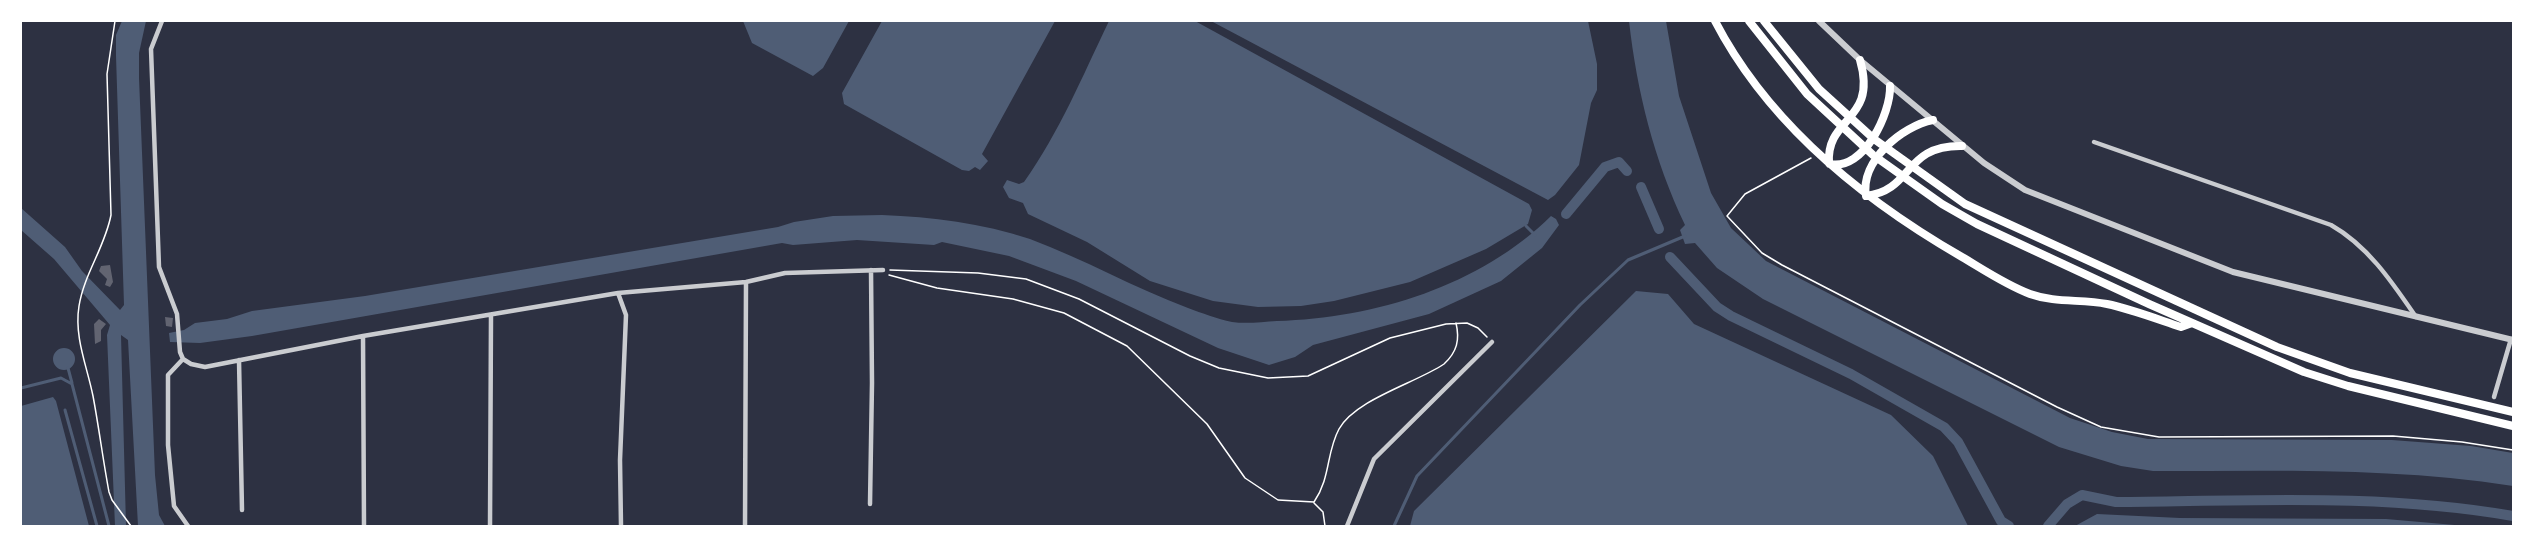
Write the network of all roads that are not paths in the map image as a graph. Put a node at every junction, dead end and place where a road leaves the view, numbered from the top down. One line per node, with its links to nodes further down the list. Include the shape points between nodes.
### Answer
1 (162, 21): 23 (street, via 151,49 159,267 179,326)
2 (1715, 21): 11 (highway, via 1735,56 1769,101)
3 (1749, 21): 19 (highway, via 1788,72 1833,118 1909,182 1977,224)
4 (1764, 21): 26 (highway, via 1804,72 1874,140 1965,204 2277,347 2350,373)
5 (1819, 21): 6 (street)
6 (1860, 60): 7 (street); 11 (highway, via 1865,92 1861,104 1832,142)
7 (1890, 86): 8 (street); 11 (highway, via 1888,110 1863,150 1839,165)
8 (1933, 120): 10 (street); 12 (highway, via 1917,123 1892,141 1870,168 1864,185)
9 (2094, 142): 18 (street, via 2331,225 2366,252)
10 (1962, 146): 12 (highway, via 1931,149 1889,190); 18 (street, via 2025,190 2213,266)
11 (1829, 163): 12 (highway)
12 (1866, 196): 19 (highway, via 1917,231 2031,294 2057,301 2108,304 2181,327)
13 (871, 270): 14 (street); 15 (street, via 785,273); 28 (street)
14 (884, 270)
15 (746, 282): 16 (street); 34 (street)
16 (618, 293): 17 (street); 33 (street, via 626,315)
17 (491, 315): 20 (street); 32 (street)
18 (2416, 317): 21 (street)
19 (2192, 323): 27 (highway, via 2304,372)
20 (363, 336): 24 (street); 31 (street)
21 (2512, 339): 25 (street)
22 (1492, 342): 35 (street, via 1374,459)
23 (183, 359): 24 (street, via 205,367); 30 (street, via 168,375 168,445 174,506)
24 (240, 360): 29 (street)
25 (2494, 397)
26 (2513, 412)
27 (2513, 426)
28 (870, 504)
29 (242, 510)
30 (188, 526)
31 (364, 526)
32 (490, 526)
33 (621, 526)
34 (745, 526)
35 (1347, 526)

